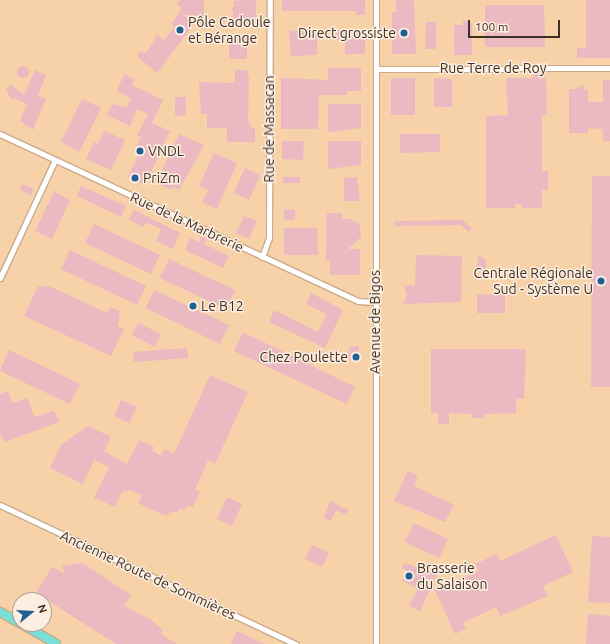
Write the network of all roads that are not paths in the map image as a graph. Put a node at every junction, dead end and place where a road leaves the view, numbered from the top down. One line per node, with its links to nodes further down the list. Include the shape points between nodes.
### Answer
1 (270, 0): 7 (street, Rue de Massacan, via 268,238)
2 (376, 0): 4 (street, Avenue de Bigos)
3 (610, 68): 4 (street, Rue Terre de Roy)
4 (376, 69): 9 (street, Avenue de Bigos)
5 (0, 134): 6 (street, Rue de la Marbrerie)
6 (55, 160): 7 (street, Rue de la Marbrerie); 8 (street)
7 (262, 257): 9 (street, Rue de la Marbrerie, via 358,302)
8 (0, 278)
9 (376, 302): 16 (street, Avenue de Bigos)
10 (0, 505): 15 (street, Ancienne Route de Sommières)
11 (0, 612): 12 (main road)
12 (12, 619)
13 (35, 632): 14 (main road)
14 (56, 644)
15 (296, 644)
16 (376, 644)

